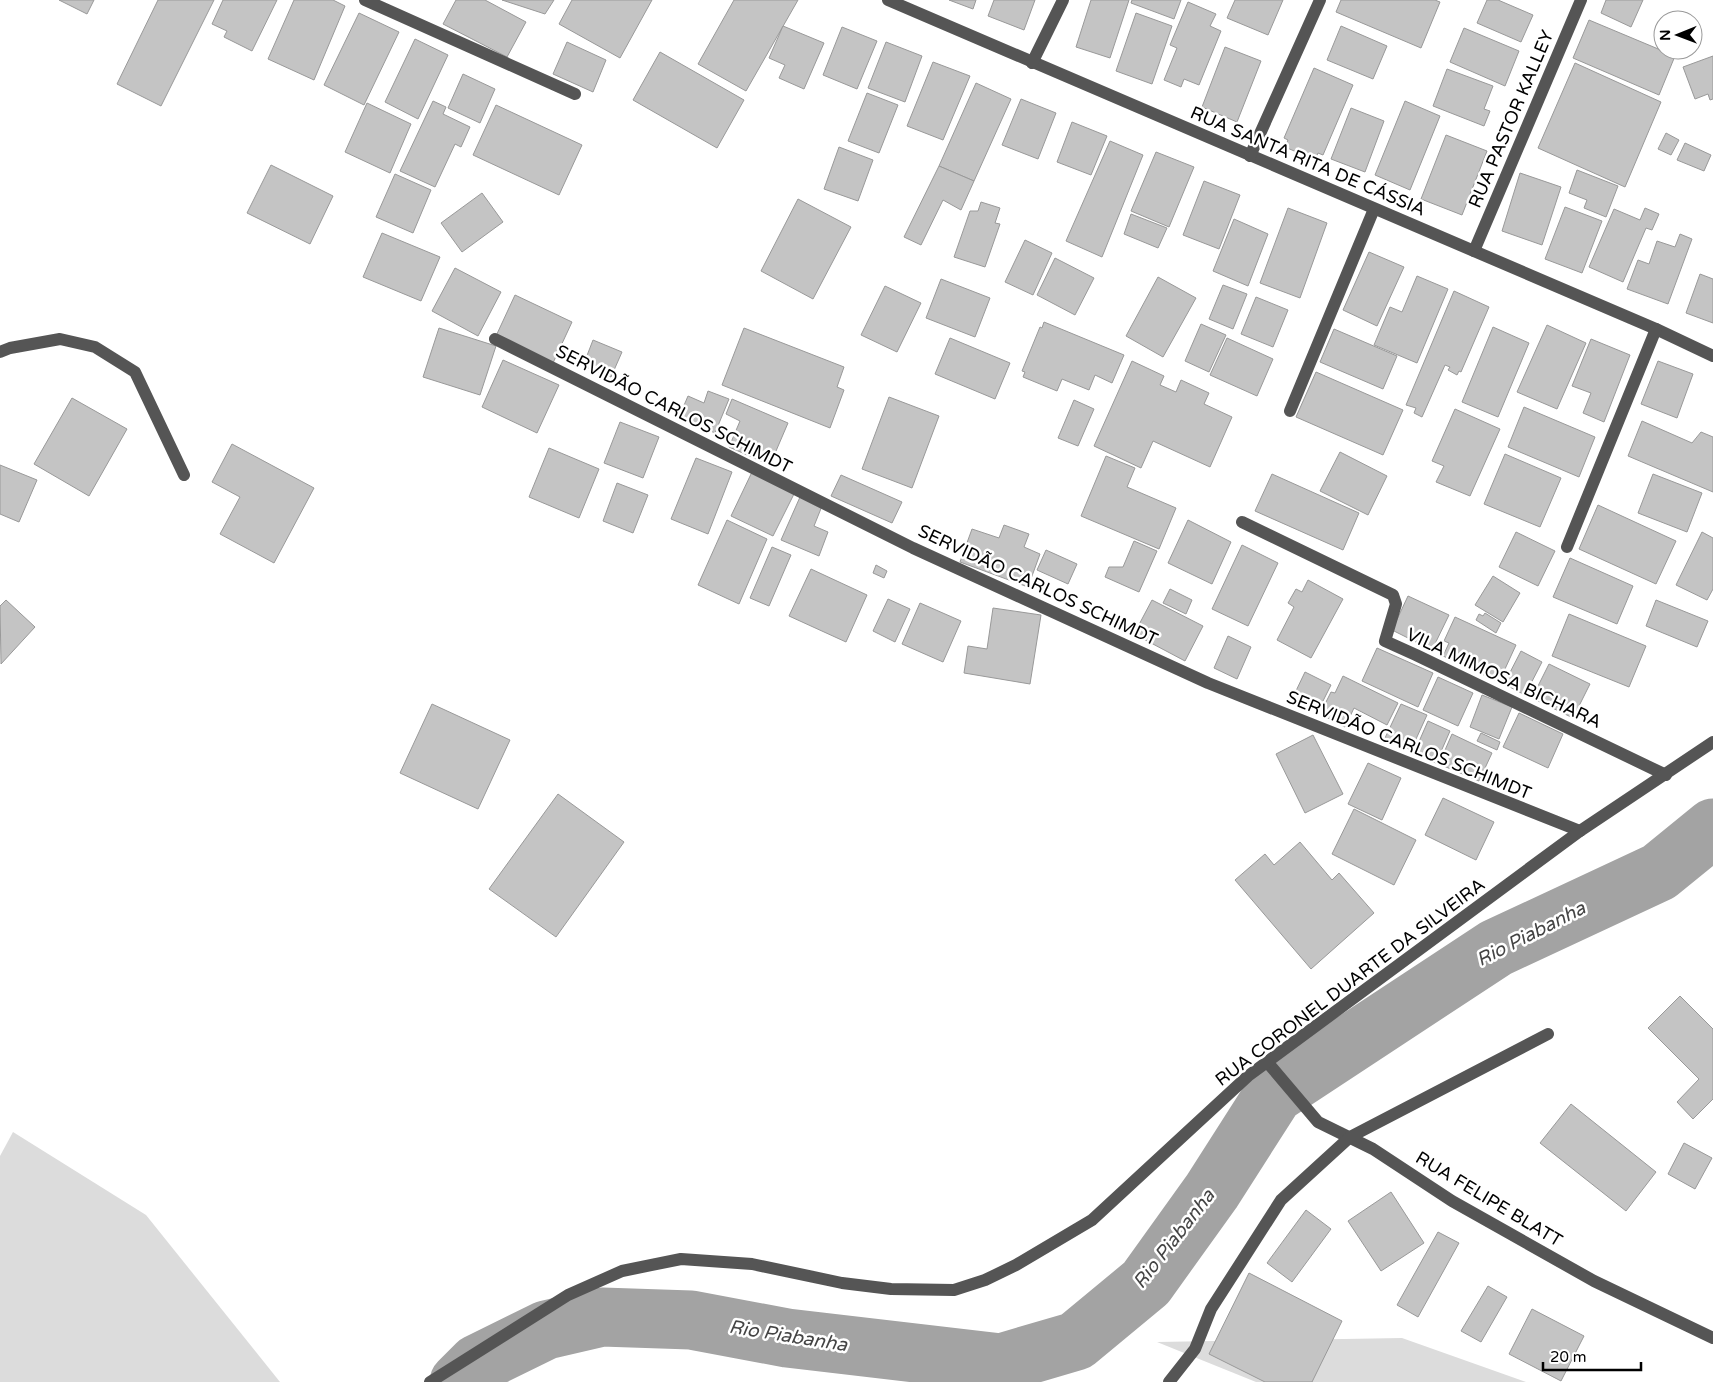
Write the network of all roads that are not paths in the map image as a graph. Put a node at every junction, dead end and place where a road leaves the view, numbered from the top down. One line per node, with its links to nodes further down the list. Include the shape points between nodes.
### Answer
1 (365, 0): 7 (street)
2 (888, 0): 6 (street, RUA SANTA RITA DE CÁSSIA)
3 (1063, 0): 6 (street)
4 (1320, 0): 8 (street)
5 (1581, 0): 10 (street, RUA PASTOR KALLEY)
6 (1032, 63): 8 (street, RUA SANTA RITA DE CÁSSIA)
7 (575, 94)
8 (1250, 156): 9 (street, RUA SANTA RITA DE CÁSSIA)
9 (1374, 209): 10 (street, RUA SANTA RITA DE CÁSSIA); 15 (street)
10 (1474, 251): 11 (street, RUA SANTA RITA DE CÁSSIA)
11 (1656, 329): 14 (street, RUA SANTA RITA DE CÁSSIA); 18 (street)
12 (495, 339): 21 (street, SERVIDÃO CARLOS SCHIMDT, via 913,548 1200,679)
13 (0, 352): 16 (street, via 60,339 96,347 135,372)
14 (1713, 356)
15 (1290, 410)
16 (184, 475)
17 (1242, 522): 20 (street, VILA MIMOSA BICHARA, via 1393,595 1396,604 1385,640 1392,645)
18 (1567, 547)
19 (1713, 742): 20 (street, RUA CORONEL DUARTE DA SILVEIRA)
20 (1666, 775): 21 (street, RUA CORONEL DUARTE DA SILVEIRA)
21 (1580, 831): 23 (street, RUA CORONEL DUARTE DA SILVEIRA)
22 (1548, 1034): 24 (street)
23 (1271, 1067): 24 (street, RUA FELIPE BLATT, via 1318,1122); 26 (street, RUA CORONEL DUARTE DA SILVEIRA, via 1248,1076 1092,1220 985,1280 954,1290 891,1289 842,1284 752,1264 681,1259 622,1271 568,1295)
24 (1350, 1137): 25 (street, RUA FELIPE BLATT, via 1495,1226 1594,1281); 27 (street, via 1281,1200 1211,1309 1195,1349)
25 (1713, 1338)
26 (434, 1381)
27 (1169, 1382)

